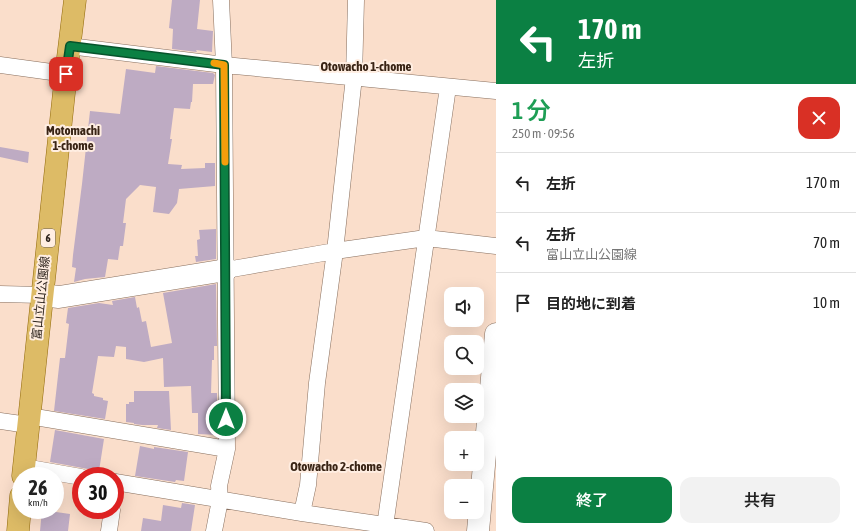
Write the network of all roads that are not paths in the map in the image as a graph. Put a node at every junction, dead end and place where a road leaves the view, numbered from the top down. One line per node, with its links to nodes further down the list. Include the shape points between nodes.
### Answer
1 (75, 0): 4 (main road, 富山立山公園線 / 6)
2 (221, 0): 6 (street)
3 (356, 0): 8 (street)
4 (70, 46): 6 (street); 7 (main road, 富山立山公園線 / 6)
5 (0, 65): 7 (street)
6 (224, 65): 8 (street); 14 (street)
7 (66, 74): 16 (main road, 富山立山公園線 / 6)
8 (354, 77): 9 (street); 13 (street)
9 (448, 87): 10 (street); 11 (street)
10 (496, 91)
11 (426, 238): 12 (street); 13 (street); 28 (street)
12 (496, 246)
13 (335, 251): 14 (street); 25 (street, via 317,383 308,485)
14 (226, 270): 16 (street, via 59,297); 21 (street)
15 (0, 294): 16 (street)
16 (41, 295): 19 (main road, 富山立山公園線 / 6)
17 (496, 334): 18 (street)
18 (493, 403): 33 (street)
19 (29, 420): 20 (street); 21 (street); 22 (main road, 富山立山公園線 / 6)
20 (0, 422)
21 (226, 449): 24 (street, via 219,486)
22 (24, 467)
23 (124, 485): 24 (street)
24 (220, 500): 25 (street); 31 (street)
25 (302, 513): 28 (street)
26 (19, 519): 29 (main road)
27 (111, 519): 30 (street)
28 (385, 526): 32 (street)
29 (18, 531)
30 (109, 531)
31 (214, 531)
32 (426, 531)
33 (478, 531)

